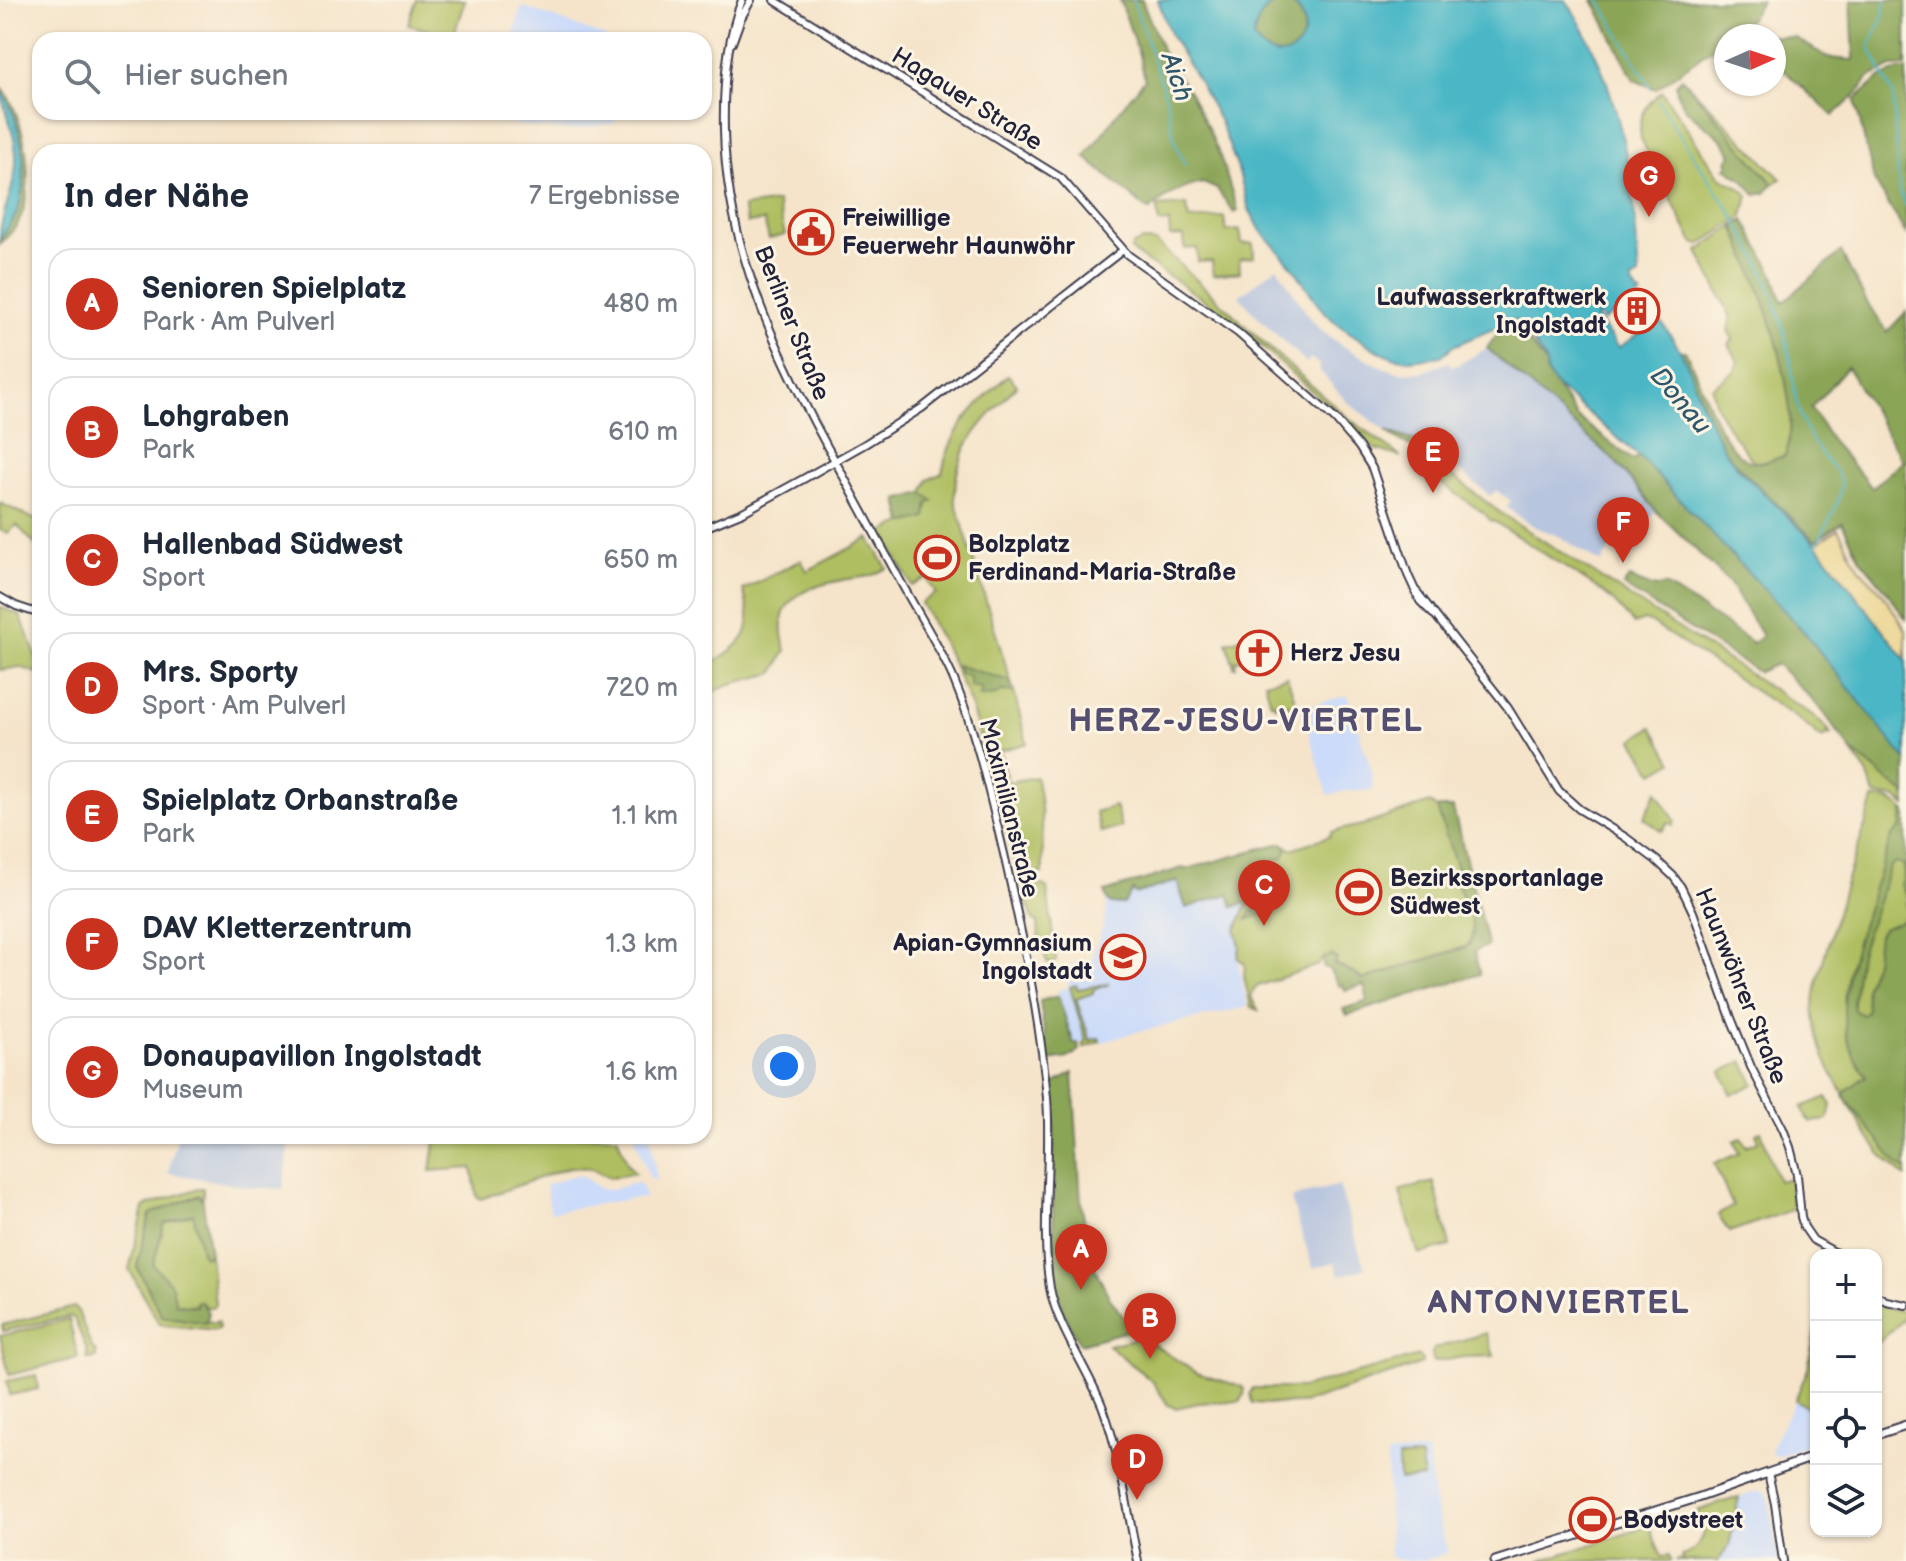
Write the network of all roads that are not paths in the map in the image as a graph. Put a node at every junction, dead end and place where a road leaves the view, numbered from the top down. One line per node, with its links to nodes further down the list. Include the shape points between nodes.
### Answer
1 (742, 0): 4 (street, Berliner Straße)
2 (751, 0): 4 (street, Berliner Straße)
3 (774, 0): 5 (street, Hagauer Straße, via 1061,178)
4 (729, 50): 6 (street, Berliner Straße, via 724,145 739,244 778,348)
5 (1123, 250): 6 (street, via 935,399); 10 (street, Haunwöhrer Straße, via 1238,333 1345,430 1372,468 1422,604 1508,708 1559,791 1674,877 1693,912 1751,1067 1790,1147 1804,1227)
6 (835, 461): 7 (street); 17 (street, Maximilianstraße, via 949,669 990,795 1044,1077 1051,1290 1110,1430)
7 (712, 525)
8 (0, 597): 9 (street)
9 (32, 611)
10 (1829, 1249)
11 (1882, 1299): 12 (street)
12 (1906, 1305)
13 (1906, 1425): 14 (main road)
14 (1882, 1433)
15 (1810, 1458): 16 (main road)
16 (1768, 1473): 18 (main road); 19 (street)
17 (1138, 1561)
18 (1495, 1561)
19 (1783, 1561)

